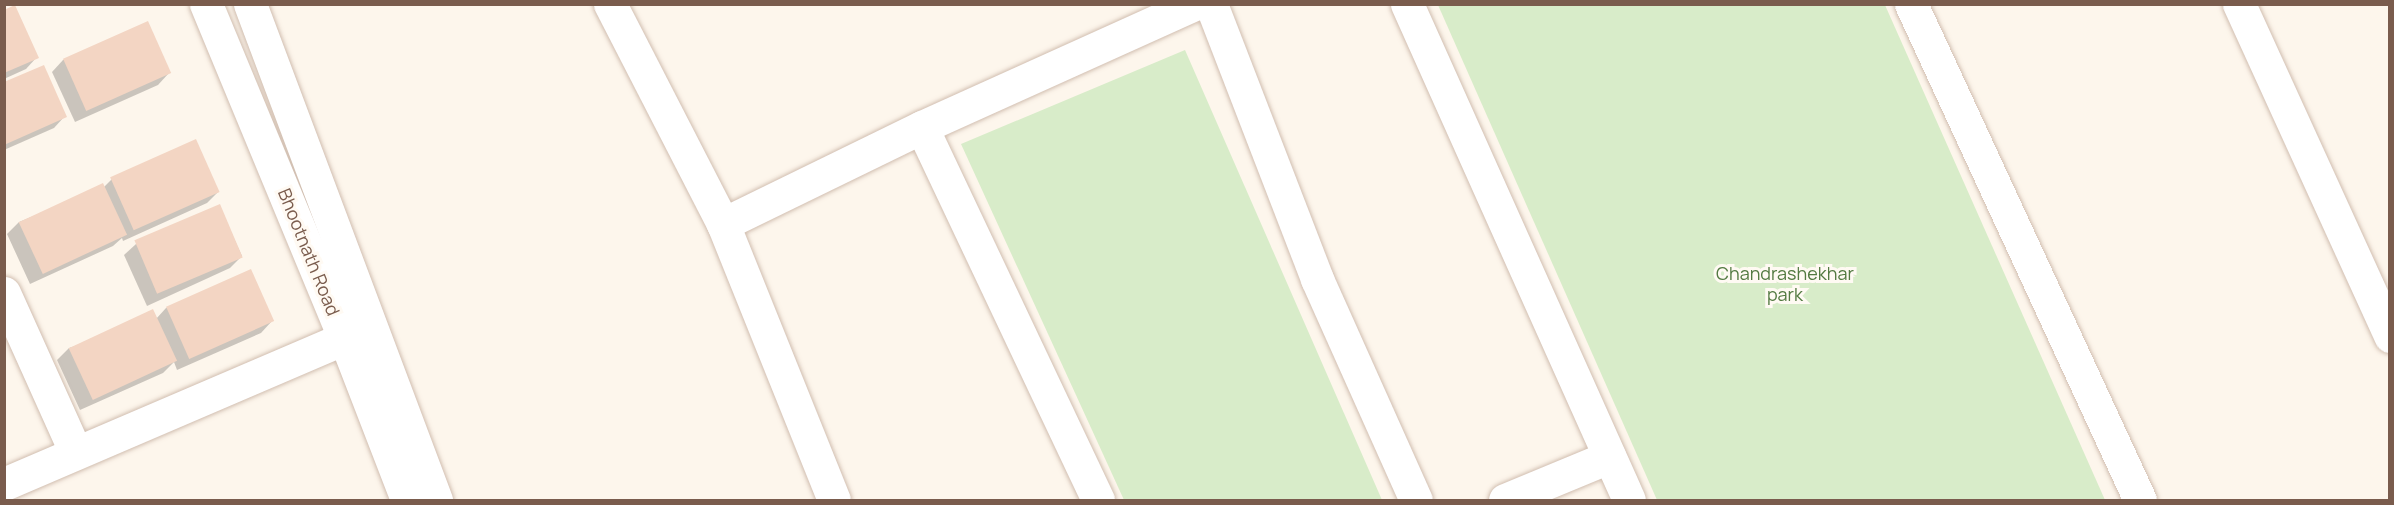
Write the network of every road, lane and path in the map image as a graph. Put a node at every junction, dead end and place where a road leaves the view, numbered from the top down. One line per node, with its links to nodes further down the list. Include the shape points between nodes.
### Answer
1 (610, 4): 10 (street)
2 (1194, 4): 9 (street)
3 (1211, 4): 21 (street, via 1317,279)
4 (1407, 4): 15 (street)
5 (1911, 4): 24 (street)
6 (2239, 4): 13 (street)
7 (252, 5): 8 (street); 12 (street, Bhootnath Road)
8 (212, 15): 12 (street, Bhootnath Road)
9 (922, 127): 10 (street); 20 (street)
10 (723, 224): 19 (street)
11 (4, 293): 14 (street)
12 (358, 333): 14 (street); 17 (street, Bhootnath Road); 18 (street, Bhootnath Road)
13 (2390, 336)
14 (76, 453): 16 (street)
15 (1609, 457): 22 (street); 23 (street)
16 (4, 484)
17 (407, 501)
18 (436, 501)
19 (834, 501)
20 (1098, 501)
21 (1416, 501)
22 (1504, 501)
23 (1629, 501)
24 (2140, 501)

